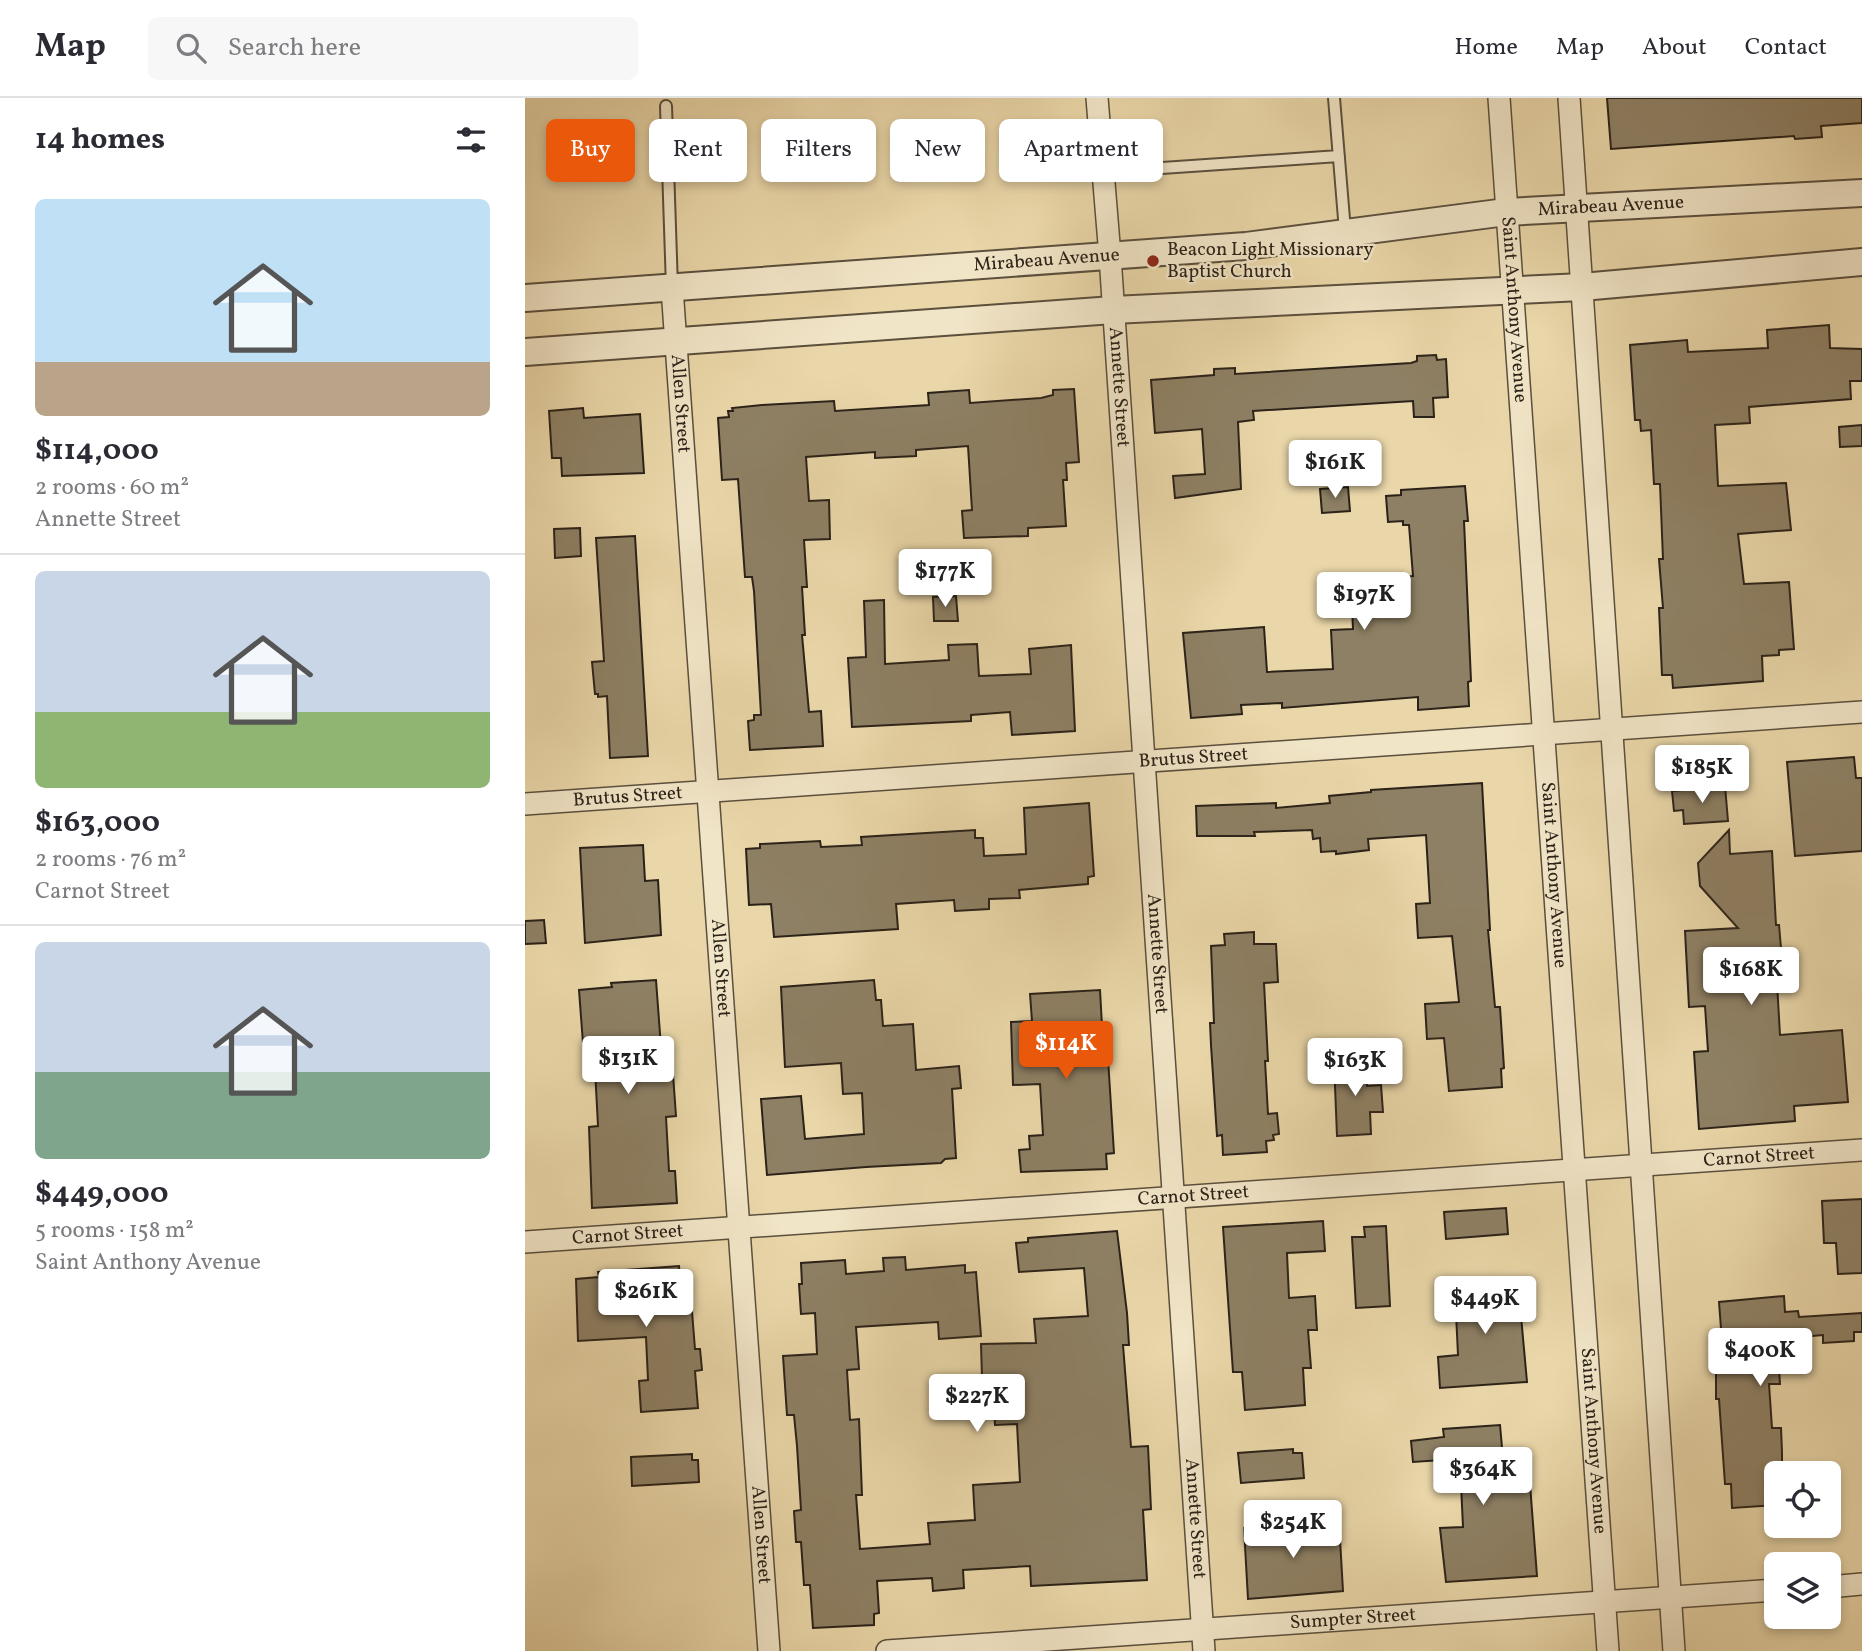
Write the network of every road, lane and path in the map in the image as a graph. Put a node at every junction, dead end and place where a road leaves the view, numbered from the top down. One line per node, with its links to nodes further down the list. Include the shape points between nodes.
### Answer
1 (1097, 98): 6 (street, Annette Street)
2 (1334, 98): 7 (lane)
3 (1499, 98): 12 (street, Saint Anthony Avenue)
4 (1569, 98): 11 (street)
5 (666, 106): 17 (lane)
6 (1099, 119)
7 (1339, 156): 8 (lane); 13 (lane)
8 (1163, 168)
9 (1104, 182): 14 (street, Annette Street)
10 (1862, 193): 11 (street, Mirabeau Avenue)
11 (1576, 207): 12 (street, Mirabeau Avenue); 16 (street)
12 (1506, 212): 13 (street, Mirabeau Avenue); 18 (street, Saint Anthony Avenue)
13 (1345, 233): 14 (street, Mirabeau Avenue)
14 (1110, 256): 17 (street, Mirabeau Avenue); 20 (street, Annette Street)
15 (1862, 262): 16 (street)
16 (1582, 287): 18 (street); 24 (street)
17 (671, 288): 19 (street, Mirabeau Avenue); 21 (street, Allen Street)
18 (1512, 292): 20 (street); 25 (street, Saint Anthony Avenue)
19 (525, 298)
20 (1113, 310): 21 (street); 26 (street, Annette Street)
21 (676, 342): 22 (street); 27 (street, Allen Street)
22 (525, 352)
23 (1862, 712): 24 (street, Brutus Street)
24 (1612, 729): 25 (street, Brutus Street); 30 (street)
25 (1543, 734): 26 (street, Brutus Street); 31 (street, Saint Anthony Avenue)
26 (1144, 761): 27 (street, Brutus Street); 32 (street, Annette Street)
27 (708, 792): 28 (street, Brutus Street); 33 (street, Allen Street)
28 (525, 804)
29 (1862, 1150): 30 (street, Carnot Street)
30 (1641, 1165): 31 (street, Carnot Street); 38 (street)
31 (1574, 1170): 32 (street, Carnot Street); 39 (street, Saint Anthony Avenue)
32 (1173, 1198): 33 (street, Carnot Street); 40 (street, Annette Street)
33 (739, 1228): 34 (street, Carnot Street); 41 (street, Allen Street)
34 (525, 1242)
35 (1862, 1584): 36 (street)
36 (1841, 1586)
37 (1764, 1591): 38 (street, Sumpter Street)
38 (1671, 1597): 39 (street, Sumpter Street); 45 (street)
39 (1604, 1602): 40 (street, Sumpter Street); 44 (street, Saint Anthony Avenue)
40 (1202, 1629): 42 (street, Sumpter Street); 43 (street, Annette Street)
41 (769, 1651)
42 (887, 1651)
43 (1204, 1651)
44 (1608, 1651)
45 (1674, 1651)

